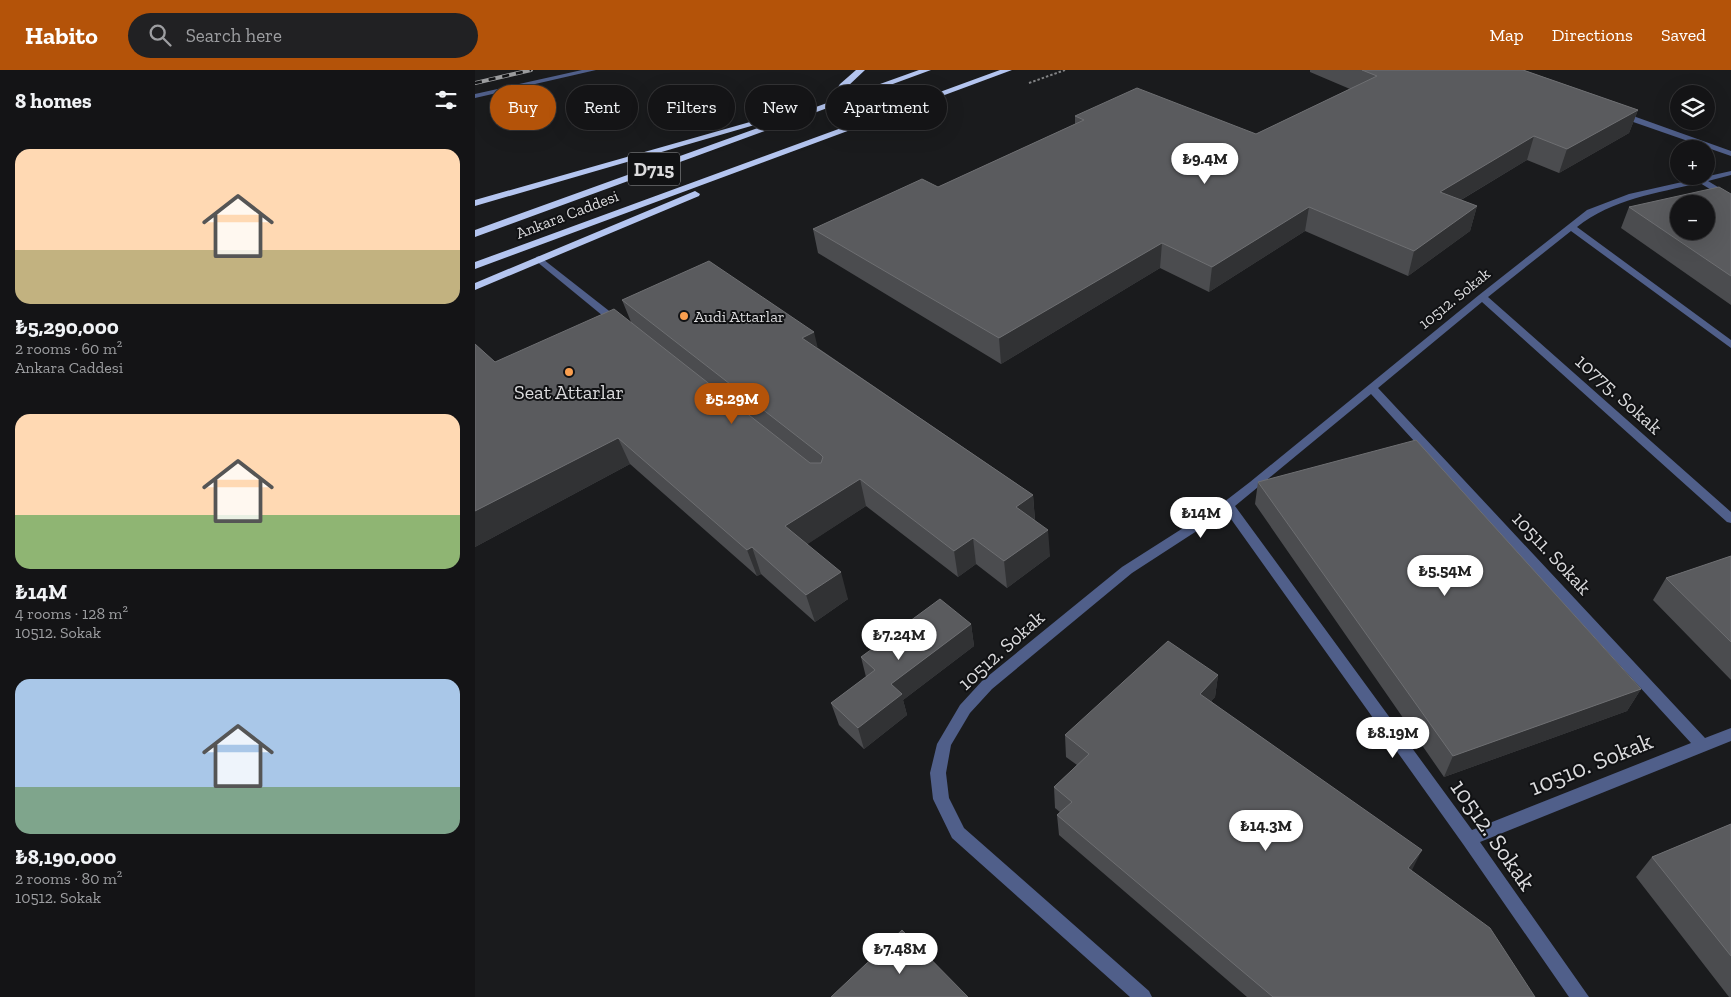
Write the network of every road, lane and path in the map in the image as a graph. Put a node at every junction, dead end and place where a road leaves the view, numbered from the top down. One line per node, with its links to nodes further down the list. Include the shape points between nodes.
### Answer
1 (592, 70): 7 (street)
2 (861, 70): 5 (highway)
3 (927, 70): 6 (highway, Ankara Caddesi / D715)
4 (1009, 70): 12 (highway, Ankara Caddesi / D715)
5 (844, 85)
6 (885, 85)
7 (475, 96)
8 (826, 105): 18 (highway)
9 (826, 106): 20 (highway, Ankara Caddesi / D715)
10 (1609, 110): 11 (street)
11 (1731, 154)
12 (772, 158): 21 (highway, via 687,198); 22 (highway, Ankara Caddesi / D715)
13 (1731, 173): 14 (street, 10512. Sokak)
14 (1715, 177)
15 (1681, 185): 19 (street, 10512. Sokak, via 1609,203)
16 (1709, 185): 17 (street)
17 (1731, 199)
18 (475, 203)
19 (1571, 226): 24 (street, 10512. Sokak); 26 (street)
20 (475, 234)
21 (539, 259): 23 (highway); 25 (street)
22 (475, 266)
23 (475, 287)
24 (1482, 297): 27 (street, 10512. Sokak); 29 (street, 10775. Sokak)
25 (629, 332)
26 (1731, 345)
27 (1372, 388): 28 (street, 10512. Sokak); 31 (street, 10511. Sokak)
28 (1228, 505): 32 (street, 10512. Sokak); 33 (street, 10512. Sokak, via 1127,570 987,685 965,709 944,744 938,773 941,799 958,833)
29 (1731, 518)
30 (1731, 734): 31 (street, 10510. Sokak)
31 (1703, 745): 32 (street, 10510. Sokak)
32 (1469, 839): 34 (street, 10512. Sokak)
33 (1143, 997)
34 (1580, 997)

